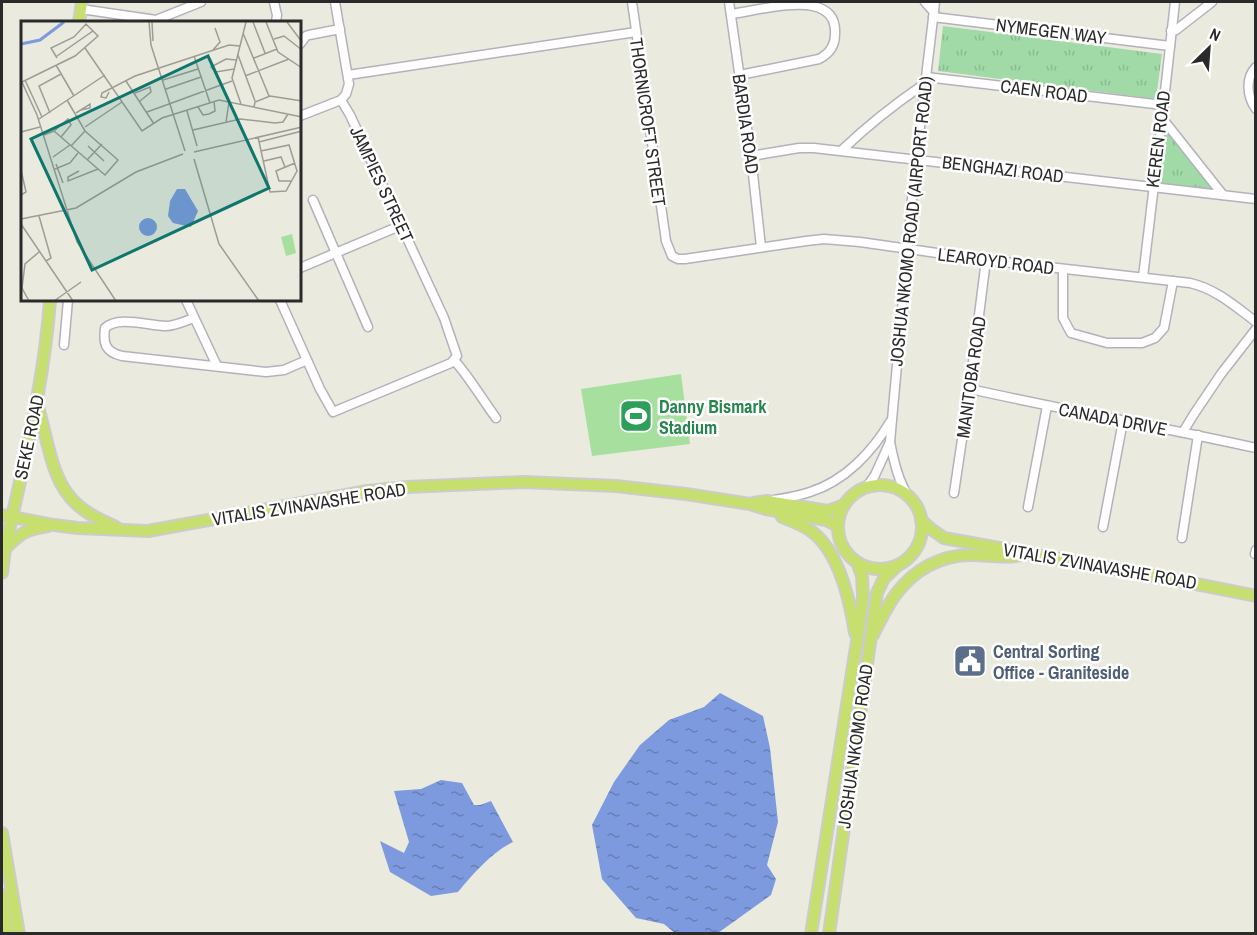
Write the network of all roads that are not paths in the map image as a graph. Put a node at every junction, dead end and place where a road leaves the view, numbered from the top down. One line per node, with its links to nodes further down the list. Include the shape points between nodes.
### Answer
1 (201, 2): 16 (street)
2 (274, 2): 17 (street)
3 (335, 2): 18 (street)
4 (632, 2): 20 (street, THORNICROFT STREET)
5 (729, 2): 12 (street, BARDIA ROAD)
6 (925, 2): 13 (street)
7 (935, 2): 13 (street, JOSHUA NKOMO ROAD (AIRPORT ROAD))
8 (1174, 2): 19 (street, KEREN ROAD)
9 (1212, 2): 19 (street)
10 (81, 5): 11 (street); 14 (main road)
11 (96, 11): 15 (street); 16 (street)
12 (731, 14): 25 (street, BARDIA ROAD); 25 (street, via 811,3 828,10 835,21 836,37 828,54)
13 (933, 15): 22 (street, NYMEGEN WAY); 26 (street, JOSHUA NKOMO ROAD (AIRPORT ROAD))
14 (79, 21)
15 (95, 21)
16 (157, 21)
17 (276, 21)
18 (340, 29): 21 (street, via 306,36); 24 (street)
19 (1171, 31): 22 (street, KEREN ROAD)
20 (636, 32): 24 (street); 40 (street, THORNICROFT STREET)
21 (302, 41)
22 (1170, 46): 28 (street, KEREN ROAD)
23 (1256, 67): 29 (street, via 1251,71 1248,91)
24 (348, 75): 27 (street, via 349,84)
25 (740, 75): 33 (street, BARDIA ROAD)
26 (925, 81): 28 (street, CAEN ROAD); 32 (street); 34 (street, JOSHUA NKOMO ROAD (AIRPORT ROAD))
27 (341, 100): 30 (street); 39 (street, JAMPIES STREET)
28 (1163, 105): 31 (street, KEREN ROAD)
29 (1256, 109)
30 (302, 116)
31 (1162, 118): 35 (street, KEREN ROAD); 36 (street)
32 (842, 150): 33 (street, BENGHAZI ROAD, via 799,148); 34 (street, BENGHAZI ROAD)
33 (751, 156): 41 (street, BARDIA ROAD)
34 (916, 159): 35 (street, BENGHAZI ROAD); 42 (street, JOSHUA NKOMO ROAD (AIRPORT ROAD))
35 (1153, 186): 36 (street, BENGHAZI ROAD); 47 (street, KEREN ROAD)
36 (1223, 195): 37 (street, BENGHAZI ROAD)
37 (1256, 199)
38 (313, 200): 43 (street)
39 (402, 225): 43 (street); 59 (street, JAMPIES STREET, via 444,318 456,352)
40 (666, 242): 41 (street, LEAROYD ROAD, via 672,256 678,259)
41 (761, 248): 42 (street, LEAROYD ROAD, via 824,239)
42 (908, 249): 44 (street, LEAROYD ROAD); 65 (street, JOSHUA NKOMO ROAD (AIRPORT ROAD))
43 (336, 253): 45 (street); 55 (street)
44 (986, 260): 46 (street, LEAROYD ROAD); 61 (street, MANITOBA ROAD)
45 (302, 267)
46 (1063, 269): 47 (street, LEAROYD ROAD); 48 (street, via 1063,318 1071,333 1107,343 1142,343 1155,338 1164,328)
47 (1143, 277): 48 (street, LEAROYD ROAD)
48 (1173, 281): 54 (street, LEAROYD ROAD, via 1205,287)
49 (50, 302): 62 (main road, SEKE ROAD)
50 (68, 302): 57 (street)
51 (187, 302): 53 (street)
52 (281, 302): 58 (street)
53 (194, 318): 60 (street); 60 (street, via 169,326 110,323 104,332 106,346 122,356)
54 (1256, 322)
55 (368, 327)
56 (1256, 329): 67 (street)
57 (64, 345)
58 (307, 360): 59 (street, via 334,412); 60 (street, via 284,370 266,372)
59 (453, 361): 64 (street)
60 (218, 366)
61 (970, 389): 63 (street, CANADA DRIVE); 72 (street, MANITOBA ROAD)
62 (37, 404): 77 (main road, SEKE ROAD); 82 (main road, via 52,462 67,493 91,515)
63 (1047, 406): 66 (street, CANADA DRIVE); 76 (street)
64 (496, 418)
65 (892, 418): 69 (street, JOSHUA NKOMO ROAD (AIRPORT ROAD)); 74 (street, via 880,438 851,469 813,491)
66 (1123, 421): 67 (street, CANADA DRIVE); 81 (street)
67 (1183, 432): 68 (street, CANADA DRIVE)
68 (1198, 435): 70 (street, CANADA DRIVE); 84 (street)
69 (890, 442): 71 (street); 73 (street, via 898,475)
70 (1256, 448)
71 (866, 488): 73 (main road, via 889,486); 75 (main road)
72 (954, 493)
73 (909, 498): 78 (main road)
74 (766, 505): 75 (main road, VITALIS ZVINAVASHE ROAD, via 828,511); 80 (main road, VITALIS ZVINAVASHE ROAD); 82 (main road, VITALIS ZVINAVASHE ROAD, via 616,486 523,482 368,491 148,531); 93 (main road, via 820,539 847,594)
75 (844, 505): 80 (main road)
76 (1028, 507)
77 (7, 516): 79 (main road, VITALIS ZVINAVASHE ROAD); 85 (main road, SEKE ROAD)
78 (921, 520): 83 (main road, VITALIS ZVINAVASHE ROAD); 86 (main road)
79 (54, 525): 82 (main road, VITALIS ZVINAVASHE ROAD); 85 (main road, via 18,535)
80 (838, 526): 88 (main road, via 843,547)
81 (1103, 527)
82 (122, 530)
83 (944, 538): 86 (main road, VITALIS ZVINAVASHE ROAD); 87 (main road, VITALIS ZVINAVASHE ROAD)
84 (1182, 538)
85 (3, 545): 90 (main road, SEKE ROAD)
86 (918, 546): 89 (main road)
87 (1027, 553): 91 (main road, VITALIS ZVINAVASHE ROAD); 92 (main road, via 1006,557 959,556 929,565 894,596)
88 (857, 562): 89 (main road, via 877,569); 93 (main road, JOSHUA NKOMO ROAD, via 863,597)
89 (898, 565): 92 (main road, JOSHUA NKOMO ROAD, via 880,584)
90 (2, 573)
91 (1256, 596)
92 (870, 640): 99 (main road, JOSHUA NKOMO ROAD)
93 (856, 645): 98 (main road, JOSHUA NKOMO ROAD)
94 (2, 833): 97 (main road)
95 (2, 895): 96 (main road)
96 (8, 933)
97 (19, 933)
98 (811, 933)
99 (829, 933)

